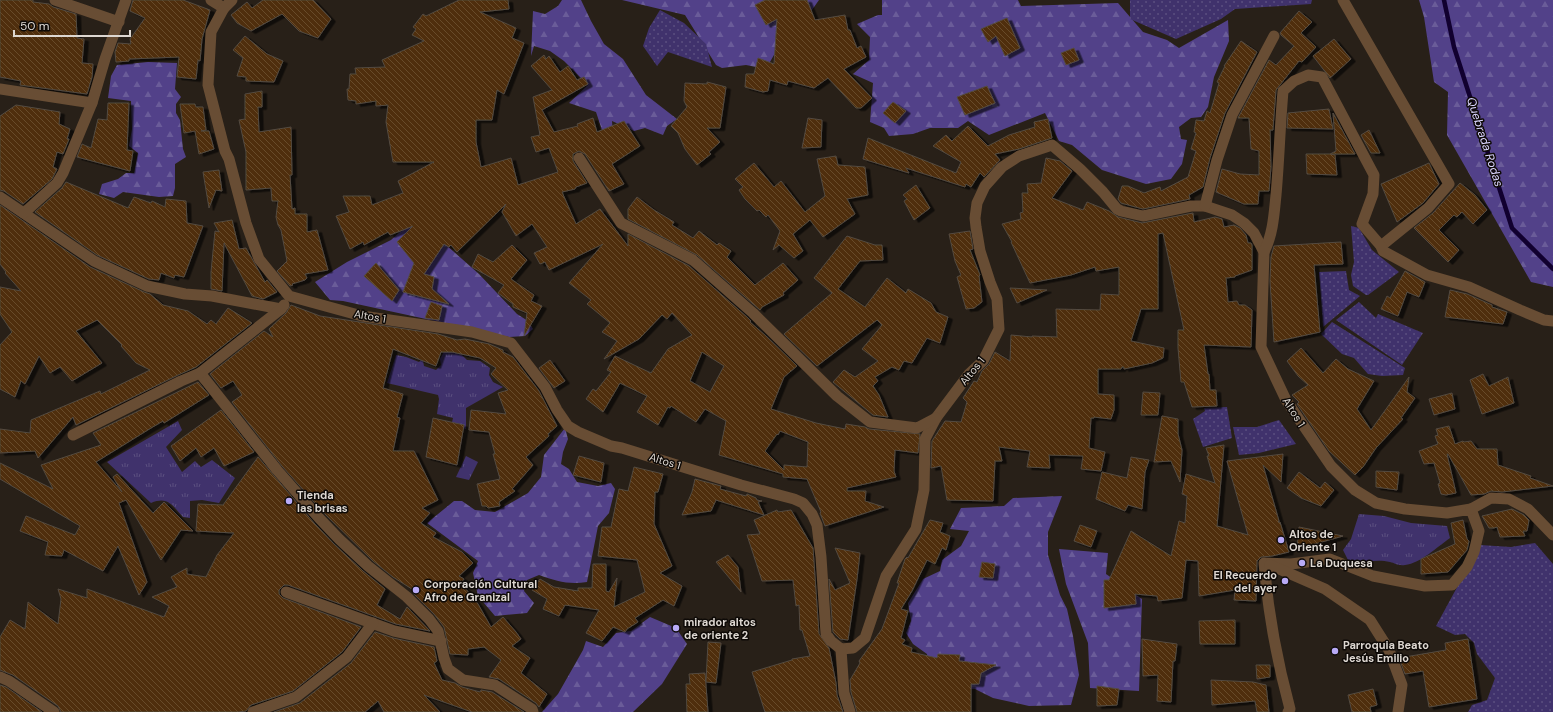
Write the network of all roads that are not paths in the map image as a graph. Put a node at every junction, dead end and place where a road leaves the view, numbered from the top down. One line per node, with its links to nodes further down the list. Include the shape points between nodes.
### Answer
1 (55, 0): 6 (street)
2 (126, 0): 6 (street)
3 (211, 0): 5 (street)
4 (1343, 0): 14 (street, via 1449,184 1428,208)
5 (228, 4): 16 (street, via 211,32 208,85 246,223 259,259)
6 (119, 22): 9 (street)
7 (1274, 36): 12 (street, via 1232,115)
8 (0, 89): 9 (street)
9 (92, 103): 13 (street, via 57,183)
10 (580, 158): 20 (street, via 621,223 693,260 753,313 836,396 870,422 917,428)
11 (0, 197): 13 (street)
12 (1205, 206): 15 (street, Altos 1, via 1232,215 1244,223 1254,233); 20 (street, Altos 1, via 1191,206 1143,216 1121,211 1071,160 1052,145 1019,156 1002,167 985,186 977,203 975,218 980,251 997,299 999,328 983,361 969,374)
13 (24, 213): 17 (street, via 94,261 147,286)
14 (1381, 246): 15 (street, via 1362,224 1373,194 1374,175 1322,77 1308,75 1294,81 1283,91 1273,225); 18 (street, via 1383,251 1427,275 1469,287 1544,320)
15 (1264, 252): 22 (street, Altos 1, via 1261,347 1286,400 1330,466 1355,490 1376,503 1404,509 1447,513)
16 (289, 296): 17 (street); 28 (street, Altos 1, via 362,316 472,332 511,343 545,387 568,426 578,432 611,446 803,503 817,525 826,634)
17 (281, 309): 19 (street)
18 (1553, 321)
19 (200, 373): 21 (street); 27 (street, via 277,470 319,518 368,566 407,597 429,619 438,631)
20 (936, 418): 28 (street, Altos 1, via 925,440 924,490 916,529 886,576 865,638 854,648)
21 (73, 435)
22 (1471, 509): 23 (street, Altos 1, via 1491,498 1509,499 1528,509); 24 (street, via 1479,531 1474,552 1467,567 1452,585 1425,586 1373,576 1330,559 1291,564)
23 (1553, 534)
24 (1264, 562): 34 (street, via 1267,598 1281,678 1290,709); 35 (street, via 1325,589 1370,620 1389,650 1402,684)
25 (286, 592): 26 (street)
26 (373, 623): 27 (street, via 394,631); 31 (street, via 347,657 296,697)
27 (441, 641): 32 (street, via 448,669 463,680 495,685)
28 (841, 649): 33 (street, via 844,693)
29 (0, 677): 30 (street)
30 (54, 712)
31 (253, 712)
32 (533, 712)
33 (850, 712)
34 (1288, 712)
35 (1398, 712)

